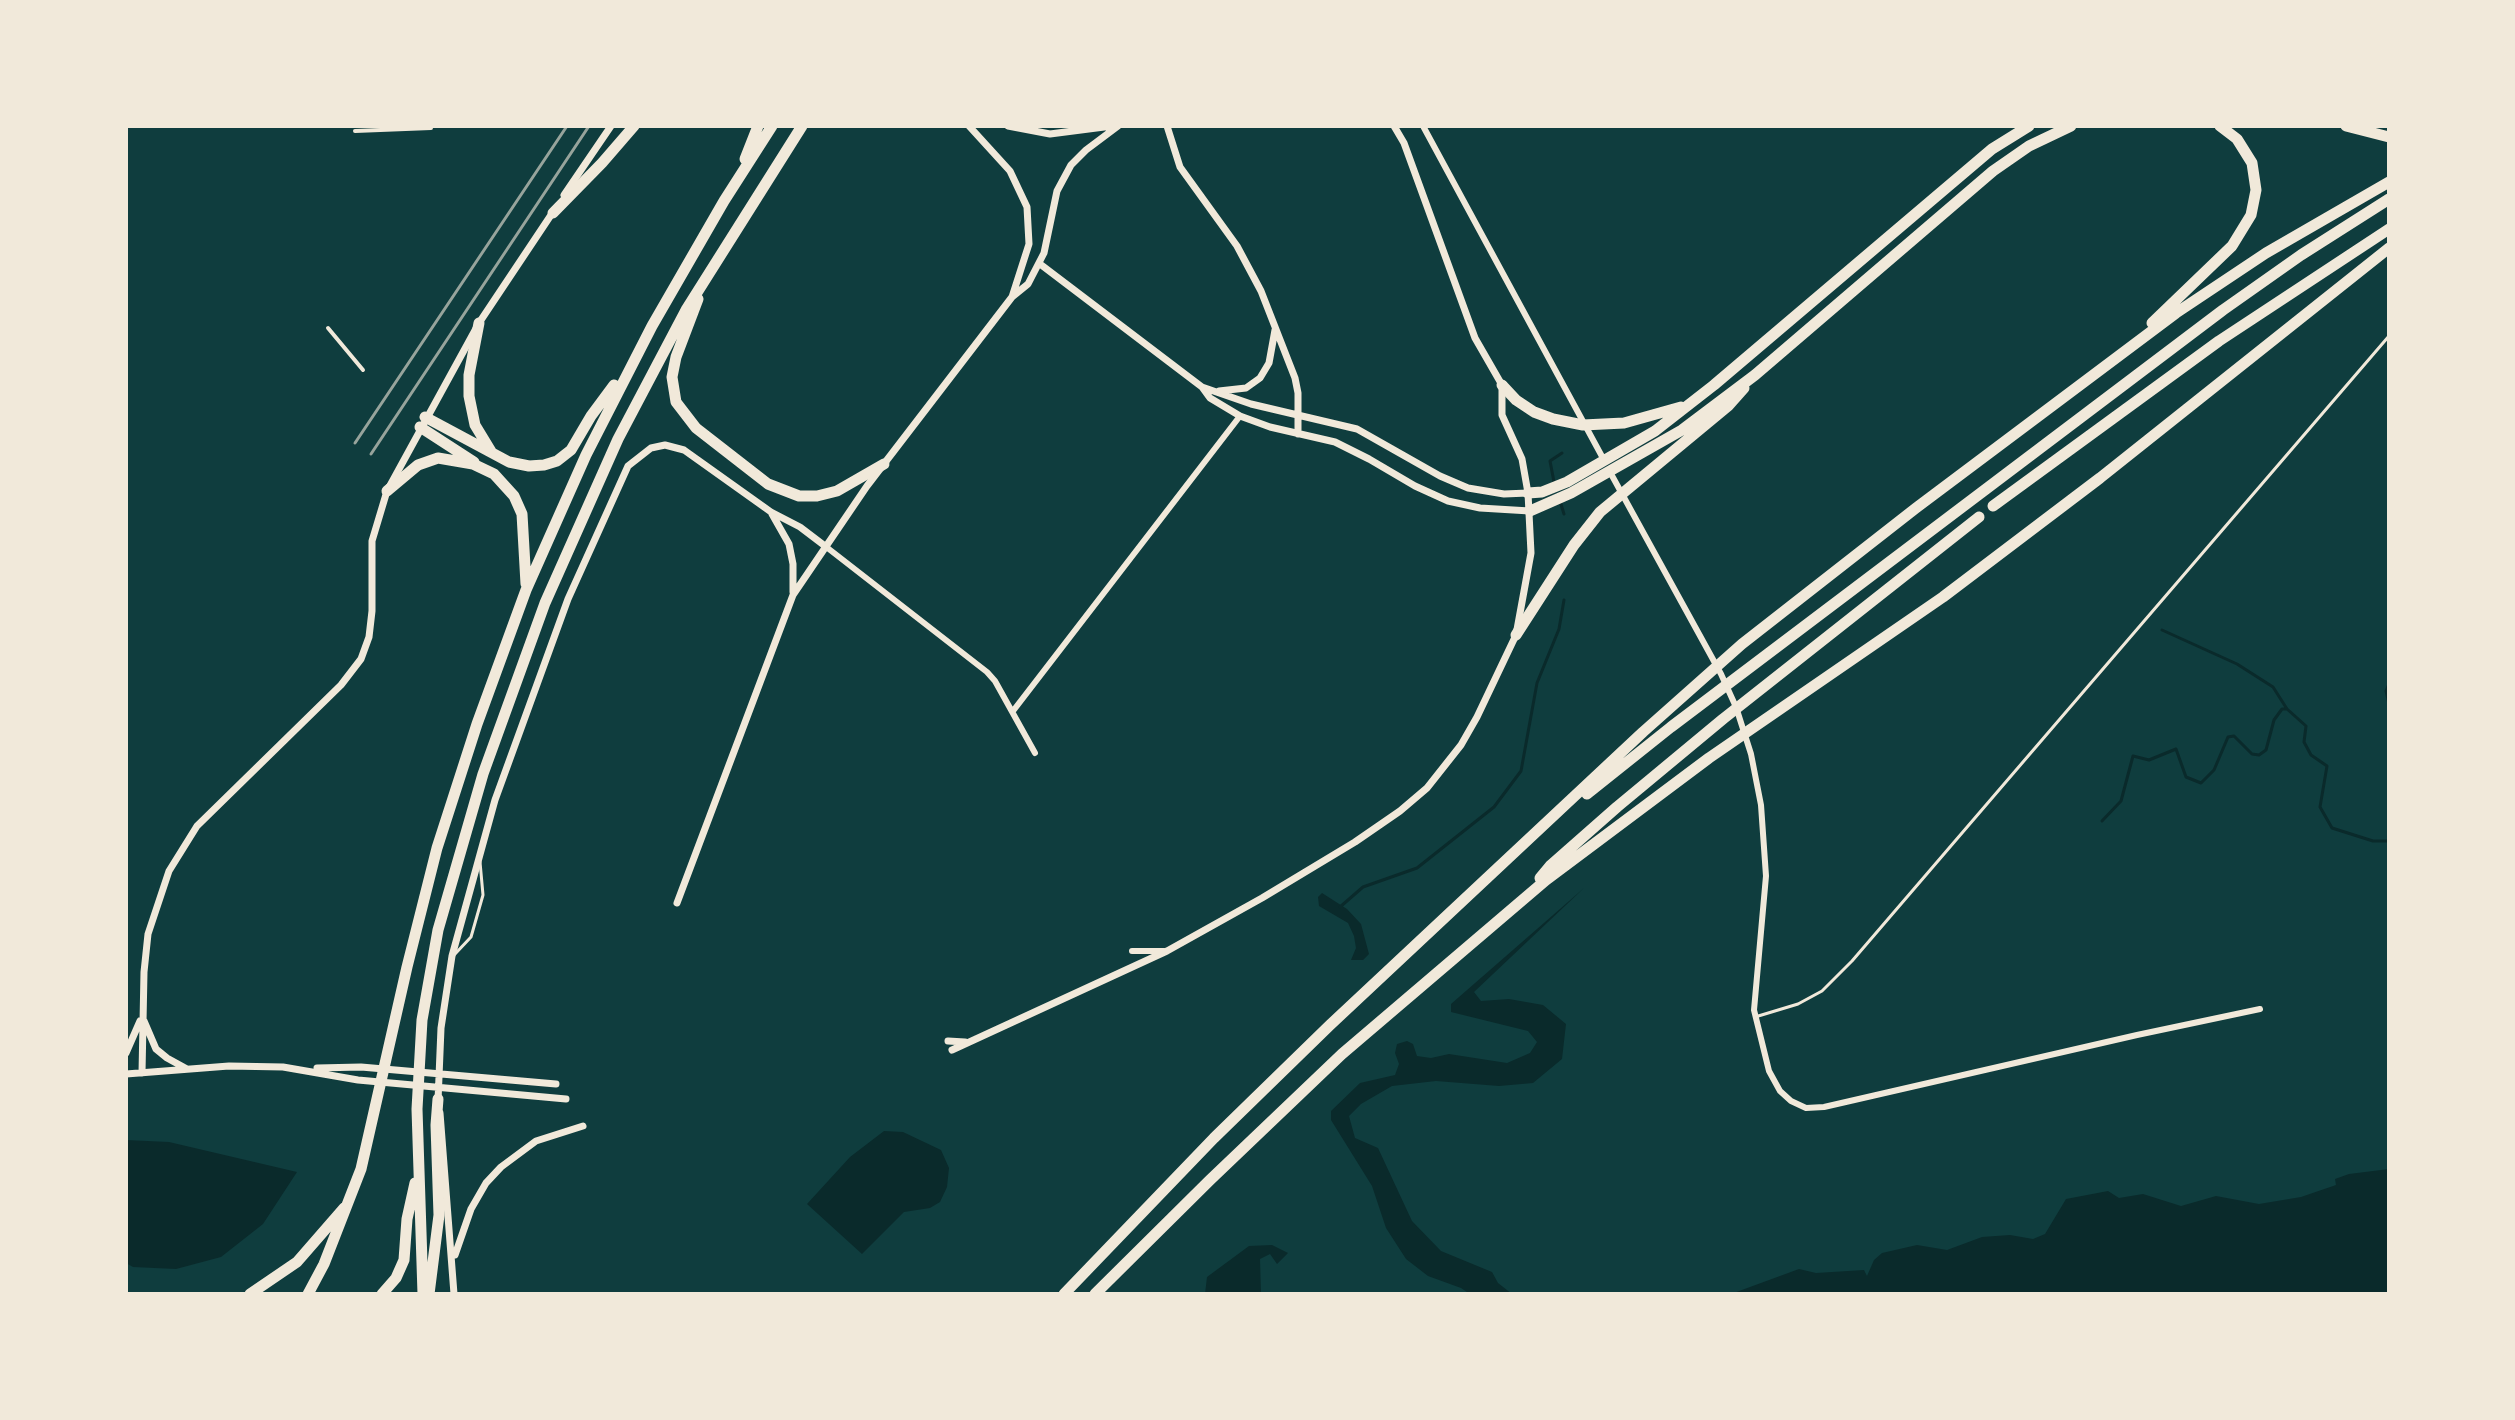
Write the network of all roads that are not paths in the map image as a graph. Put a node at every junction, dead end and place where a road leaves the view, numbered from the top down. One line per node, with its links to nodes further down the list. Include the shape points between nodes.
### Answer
1 (611, 126): 24 (street)
2 (634, 126): 24 (highway)
3 (758, 126): 22 (highway)
4 (772, 126): 22 (highway)
5 (802, 126): 28 (highway)
6 (969, 126): 29 (street, via 1010,171 1027,207 1029,244)
7 (1008, 126): 8 (street, via 1050,134)
8 (1112, 126)
9 (1118, 126): 27 (street, via 1065,173)
10 (1167, 126): 32 (street, via 1180,167 1237,246)
11 (1394, 126): 38 (street, via 1475,338)
12 (1423, 126): 73 (street, via 1736,707 1755,770 1763,822 1766,876)
13 (2029, 126): 41 (highway, via 1992,149)
14 (2078, 126): 17 (highway)
15 (2220, 126): 34 (highway, via 2243,146 2255,172 2248,222 2216,263)
16 (2346, 126): 20 (highway)
17 (2068, 127): 37 (highway, via 1993,171)
18 (431, 128): 19 (street)
19 (355, 131)
20 (2389, 137)
21 (2389, 182): 34 (highway, via 2258,258)
22 (733, 185): 35 (highway)
23 (2389, 199): 62 (highway, via 2223,310)
24 (553, 213): 30 (street)
25 (2389, 229): 52 (highway, via 2219,341)
26 (2389, 248): 64 (highway, via 1958,586 1696,767)
27 (1040, 264): 29 (street); 39 (street)
28 (705, 280): 47 (highway, via 673,371 676,402 691,424 762,480 792,494 830,493); 86 (highway, via 668,341 593,492 495,739 430,966 419,1056)
29 (1012, 297): 47 (street)
30 (479, 323): 44 (street); 46 (highway, via 469,396 475,425)
31 (328, 328): 36 (street)
32 (1275, 328): 40 (street, via 1269,363 1260,378 1249,387); 42 (street, via 1295,378)
33 (2389, 336): 73 (lane, via 1836,979 1798,1004)
34 (2123, 352): 62 (highway, via 1782,612 1684,694)
35 (634, 359): 46 (highway, via 562,458 529,466); 57 (highway)
36 (363, 370)
37 (1755, 375): 49 (highway, via 1682,430); 59 (highway, via 1728,406 1600,512)
38 (1502, 385): 41 (highway, via 1534,412 1583,425 1624,423); 51 (street, via 1502,415 1522,459)
39 (1202, 387): 40 (street); 43 (street)
40 (1216, 391): 42 (street)
41 (1690, 405): 49 (highway)
42 (1298, 415): 45 (street); 51 (street, via 1357,429 1468,488)
43 (1240, 416): 45 (street); 60 (street)
44 (423, 422): 46 (highway); 48 (highway); 50 (street)
45 (1298, 434): 53 (street, via 1335,442 1448,501)
46 (492, 453)
47 (884, 464): 56 (street)
48 (481, 467): 50 (highway, via 430,460); 57 (highway, via 502,481 518,505)
49 (1569, 487): 51 (highway); 53 (highway)
50 (387, 491): 72 (street, via 372,541 372,611 361,659 341,685 217,804 186,843 169,871 148,934)
51 (1528, 493): 53 (street)
52 (1993, 506)
53 (1530, 511): 59 (street, via 1530,565)
54 (771, 512): 56 (street); 58 (street, via 789,544); 63 (street, via 674,446 658,446 632,461 568,599)
55 (1979, 517): 64 (highway, via 1654,776 1550,866)
56 (825, 546): 58 (street); 60 (street, via 987,672)
57 (526, 590): 87 (highway, via 434,860 367,1148)
58 (793, 595): 65 (street)
59 (1516, 635): 69 (street, via 1466,737 1414,800 1293,880)
60 (1013, 711): 61 (street)
61 (1035, 753)
62 (1555, 815): 94 (highway, via 1275,1078)
63 (479, 856): 66 (lane, via 484,889); 70 (street)
64 (1525, 897): 95 (highway, via 1342,1054)
65 (677, 903)
66 (475, 924): 67 (lane); 70 (lane, via 468,942)
67 (484, 926)
68 (1132, 951): 69 (street)
69 (1167, 951): 75 (street)
70 (452, 956): 83 (street)
71 (2260, 1009): 73 (street, via 1806,1108 1780,1091 1769,1071)
72 (142, 1015): 77 (street); 78 (street, via 156,1049); 80 (street)
73 (1755, 1017)
74 (948, 1041): 75 (street)
75 (965, 1042): 76 (street)
76 (952, 1050)
77 (126, 1053)
78 (187, 1069): 79 (street); 80 (street)
79 (303, 1069): 82 (street, via 361,1067); 84 (street, via 358,1080)
80 (142, 1073): 81 (street)
81 (126, 1074)
82 (556, 1084)
83 (438, 1099): 88 (street); 92 (highway, via 439,1215)
84 (566, 1099)
85 (583, 1126): 88 (street, via 536,1141 493,1175 471,1209)
86 (419, 1164): 91 (highway, via 404,1260); 92 (highway)
87 (349, 1201): 89 (highway, via 297,1262); 90 (highway)
88 (453, 1260): 93 (street)
89 (250, 1294)
90 (308, 1294)
91 (382, 1294)
92 (426, 1294)
93 (454, 1294)
94 (1064, 1294)
95 (1095, 1294)

